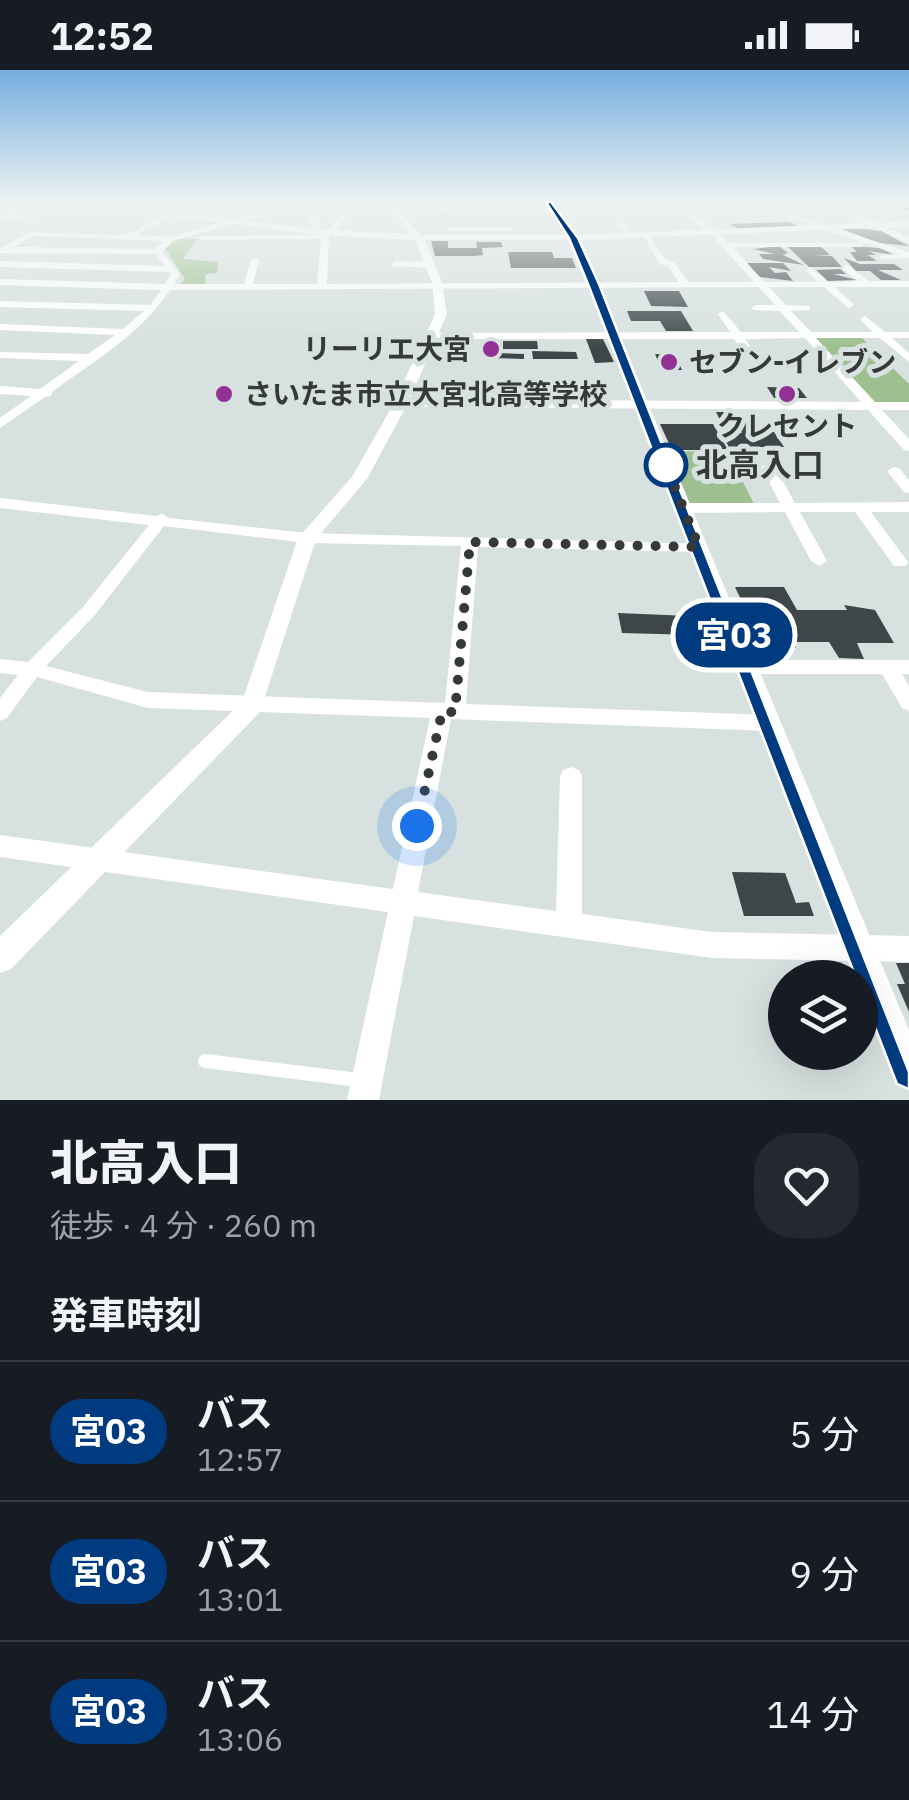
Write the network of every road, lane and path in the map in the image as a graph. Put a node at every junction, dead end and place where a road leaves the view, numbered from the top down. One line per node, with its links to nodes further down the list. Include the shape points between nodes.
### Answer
1 (158, 252): 15 (street)
2 (323, 252): 19 (street)
3 (425, 252): 17 (street)
4 (580, 252): 20 (street)
5 (656, 252): 21 (street)
6 (733, 252): 22 (street)
7 (792, 252): 11 (street)
8 (832, 252): 24 (street)
9 (908, 256): 10 (lane)
10 (882, 257)
11 (798, 258)
12 (255, 260): 27 (street)
13 (0, 264): 15 (street)
14 (394, 264): 17 (street)
15 (170, 268): 26 (street, via 176,274)
16 (810, 270): 23 (street)
17 (434, 274): 19 (street); 20 (street); 41 (street, via 441,314)
18 (0, 282): 26 (street)
19 (322, 284): 27 (street)
20 (594, 284): 21 (street); 42 (street)
21 (686, 284): 22 (street)
22 (763, 284): 23 (street); 33 (street)
23 (827, 284): 24 (street); 29 (street)
24 (867, 284): 25 (street)
25 (909, 284)
26 (170, 286): 27 (street); 30 (street)
27 (248, 286)
28 (0, 304): 30 (street)
29 (849, 305)
30 (154, 308): 38 (street)
31 (756, 308): 33 (street)
32 (807, 308): 33 (street)
33 (789, 312): 35 (street); 40 (street)
34 (722, 314): 39 (street)
35 (818, 316)
36 (865, 319): 43 (street)
37 (0, 328): 38 (street)
38 (126, 332): 46 (street)
39 (737, 335): 40 (street); 42 (street); 47 (street)
40 (810, 335): 43 (street); 52 (street)
41 (432, 336): 42 (street); 51 (street)
42 (614, 336): 53 (street)
43 (884, 336): 44 (street); 48 (street)
44 (909, 336)
45 (0, 355): 46 (street)
46 (94, 358): 50 (street)
47 (752, 358)
48 (909, 359)
49 (0, 390): 50 (street)
50 (47, 393): 55 (street)
51 (402, 403): 53 (street); 66 (street, via 359,479)
52 (868, 405): 53 (street); 54 (street); 56 (street)
53 (642, 406): 64 (street)
54 (909, 406)
55 (0, 424)
56 (909, 447)
57 (768, 467): 61 (street)
58 (894, 471): 59 (street)
59 (909, 488)
60 (2, 505): 65 (street)
61 (791, 507): 62 (street); 64 (street); 69 (street)
62 (859, 507): 63 (street); 70 (street)
63 (909, 507)
64 (684, 508): 68 (street)
65 (162, 519): 66 (street); 74 (street)
66 (306, 538): 67 (street); 76 (street)
67 (470, 542): 68 (street); 77 (street)
68 (699, 547): 72 (street)
69 (819, 561)
70 (900, 562)
71 (0, 666): 74 (street)
72 (747, 666): 73 (street); 79 (street)
73 (898, 666): 75 (street)
74 (32, 669): 76 (street, via 148,700); 78 (street)
75 (909, 703)
76 (252, 706): 77 (street); 82 (street)
77 (448, 712): 79 (street); 83 (street)
78 (0, 713)
79 (769, 723): 85 (street)
80 (572, 776): 84 (street)
81 (0, 846): 82 (street)
82 (98, 860): 83 (street); 87 (street)
83 (400, 902): 84 (street); 90 (street)
84 (569, 927): 85 (street, via 712,945)
85 (860, 950): 86 (street); 89 (street)
86 (909, 950)
87 (0, 958)
88 (206, 1061): 90 (lane)
89 (909, 1072)
90 (365, 1090)

